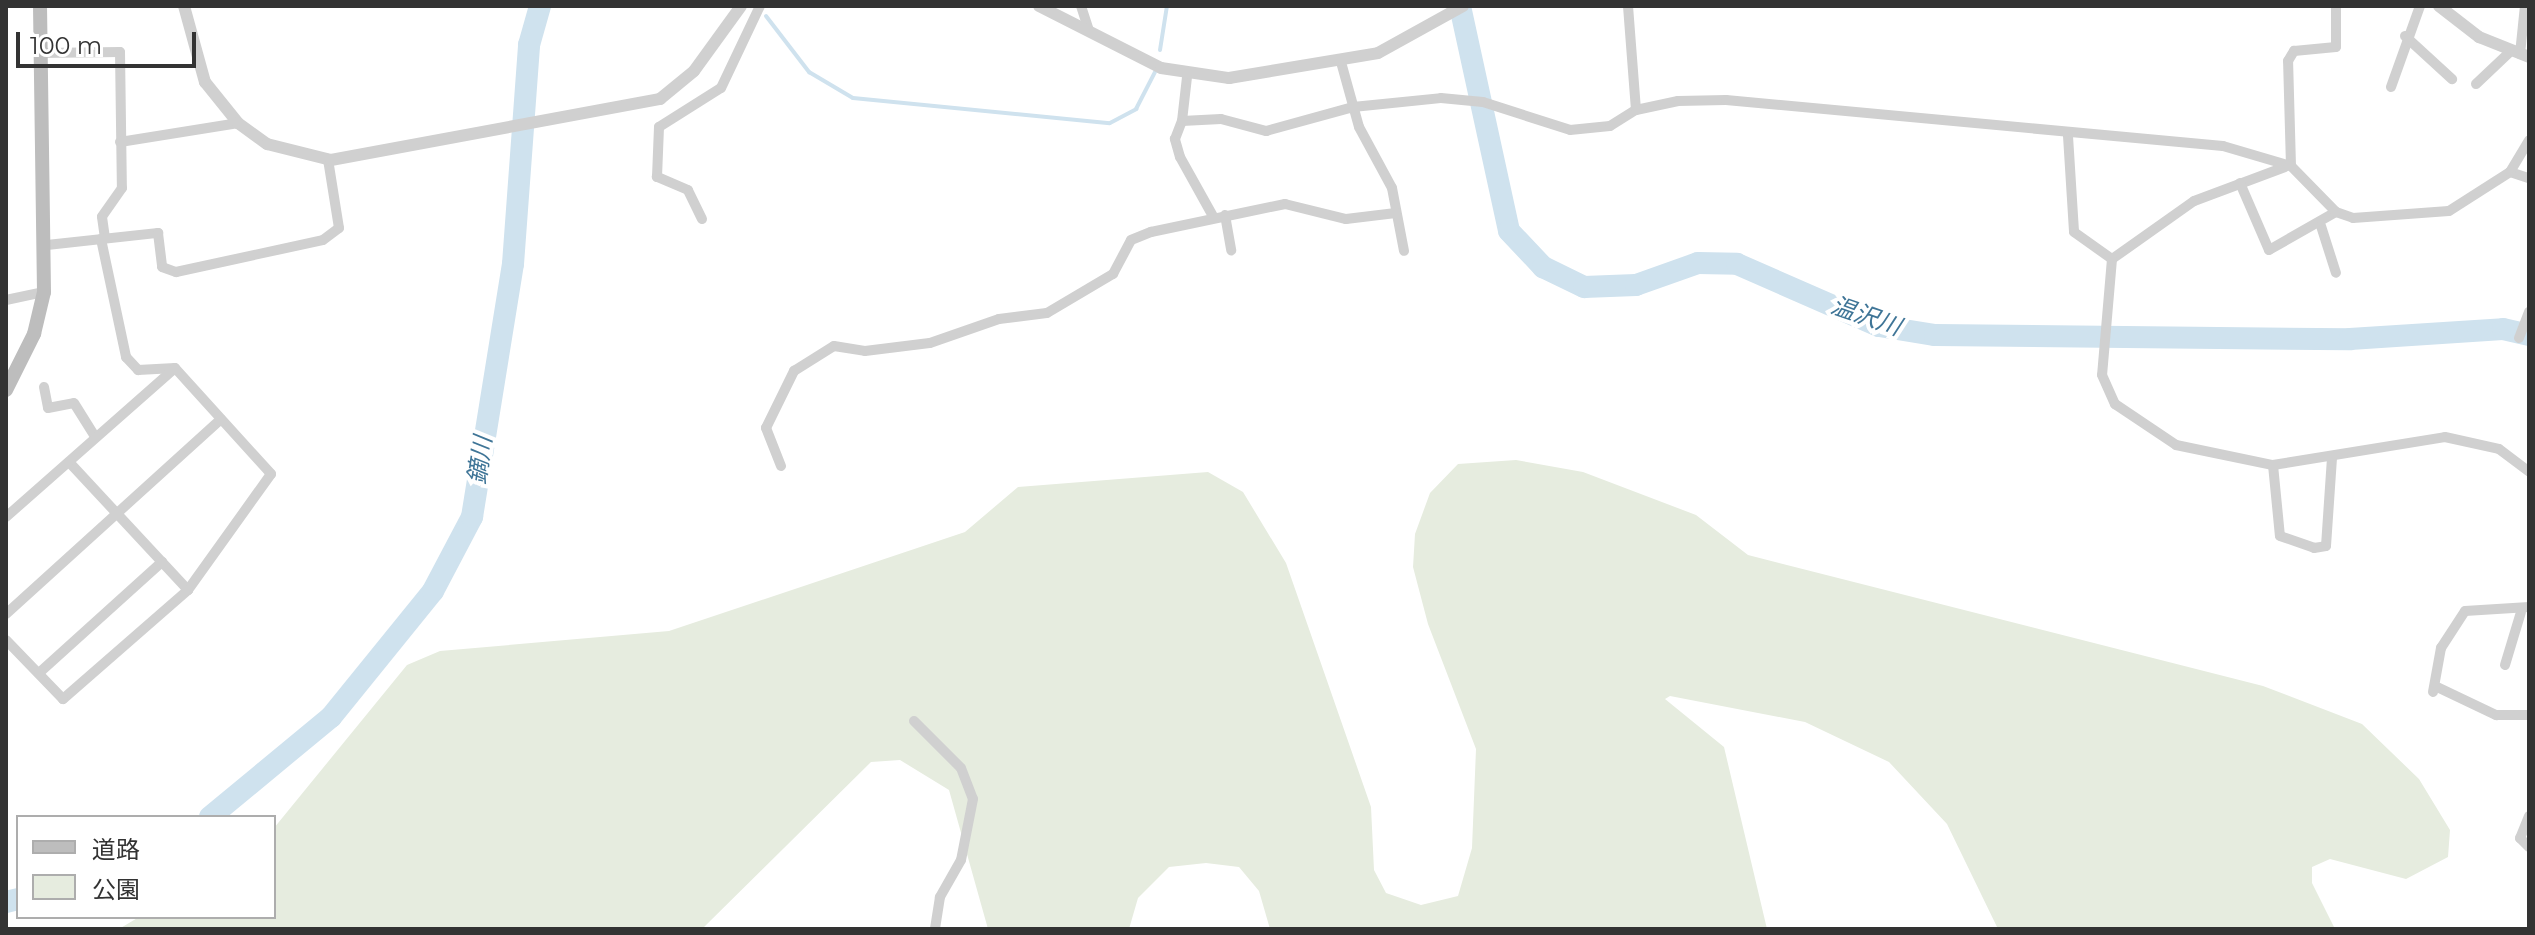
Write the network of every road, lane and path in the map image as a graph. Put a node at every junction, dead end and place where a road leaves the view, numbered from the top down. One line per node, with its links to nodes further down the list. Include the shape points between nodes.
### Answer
1 (40, 6): 15 (main road)
2 (184, 6): 25 (street, via 205,82)
3 (741, 6): 29 (street, via 694,71 666,95 456,139)
4 (760, 6): 37 (street, via 721,88 659,127 657,177 688,190)
5 (1039, 6): 13 (street)
6 (1081, 6): 13 (street)
7 (1463, 6): 17 (street, via 1434,28)
8 (1628, 6): 23 (street)
9 (2336, 6): 30 (street, via 2336,47 2294,51 2288,61)
10 (2420, 6): 14 (street)
11 (2525, 6): 16 (street)
12 (2445, 8): 16 (street)
13 (1089, 31): 18 (street)
14 (2405, 36): 19 (street); 21 (street)
15 (41, 53): 28 (street, via 120,52); 40 (main road)
16 (2520, 54): 20 (street)
17 (1341, 62): 18 (street); 22 (street)
18 (1187, 77): 24 (street)
19 (2452, 79)
20 (2476, 84)
21 (2391, 87)
22 (1353, 107): 23 (street, via 1441,98 1483,102 1570,130 1610,126); 24 (street, via 1266,131 1221,119); 35 (street, via 1375,147)
23 (1636, 110): 26 (street, via 1726,100)
24 (1182, 121): 36 (street, via 1175,139 1180,157)
25 (238, 123): 28 (street); 29 (street, via 267,144)
26 (2068, 136): 30 (street, via 2223,146); 43 (street, via 2074,232)
27 (2529, 140): 31 (street)
28 (120, 142): 39 (street, via 122,188 102,217)
29 (328, 159): 39 (street, via 339,228 323,240 176,272 162,267 158,233)
30 (2291, 166): 33 (street); 34 (street)
31 (2510, 172): 32 (street); 34 (street, via 2449,211 2390,220)
32 (2529, 178)
33 (2240, 183): 38 (street, via 2269,250); 43 (street, via 2194,201)
34 (2336, 212): 38 (street)
35 (1396, 213): 36 (street, via 1346,219 1285,204); 42 (street)
36 (1219, 216): 41 (street); 57 (street, via 1131,240 1113,274 1047,313 999,319 930,343 865,351 834,346 794,371 766,428)
37 (702, 219)
38 (2321, 226): 44 (street)
39 (103, 238): 40 (street); 49 (street, via 126,357 138,370)
40 (47, 245): 45 (main road)
41 (1231, 250)
42 (1404, 251)
43 (2112, 259): 56 (street, via 2110,329 2102,375 2125,417 2176,445)
44 (2336, 273)
45 (44, 292): 46 (street); 51 (main road, via 34,334)
46 (6, 300)
47 (2529, 312): 48 (street)
48 (2519, 338)
49 (175, 368): 52 (street); 53 (street)
50 (44, 387): 53 (street, via 48,408 74,403)
51 (6, 390)
52 (221, 419): 59 (street); 62 (street, via 271,474)
53 (95, 437): 55 (street)
54 (2332, 458): 56 (street); 56 (street, via 2326,546 2314,548 2280,536); 58 (street, via 2445,437 2499,449)
55 (69, 462): 59 (street); 60 (street)
56 (2273, 465)
57 (781, 466)
58 (2529, 472)
59 (115, 515): 61 (street); 64 (street)
60 (6, 517)
61 (162, 562): 62 (street); 67 (street)
62 (188, 590): 67 (street, via 63,699)
63 (2525, 610): 66 (street); 68 (street, via 2465,611 2441,648 2434,689 2496,715)
64 (6, 614)
65 (6, 640): 67 (street)
66 (2505, 665)
67 (39, 673)
68 (2529, 715)
69 (914, 721): 72 (street, via 961,768 973,799 961,860 936,907)
70 (2529, 816): 71 (street, via 2520,838)
71 (2529, 847)
72 (935, 929)

